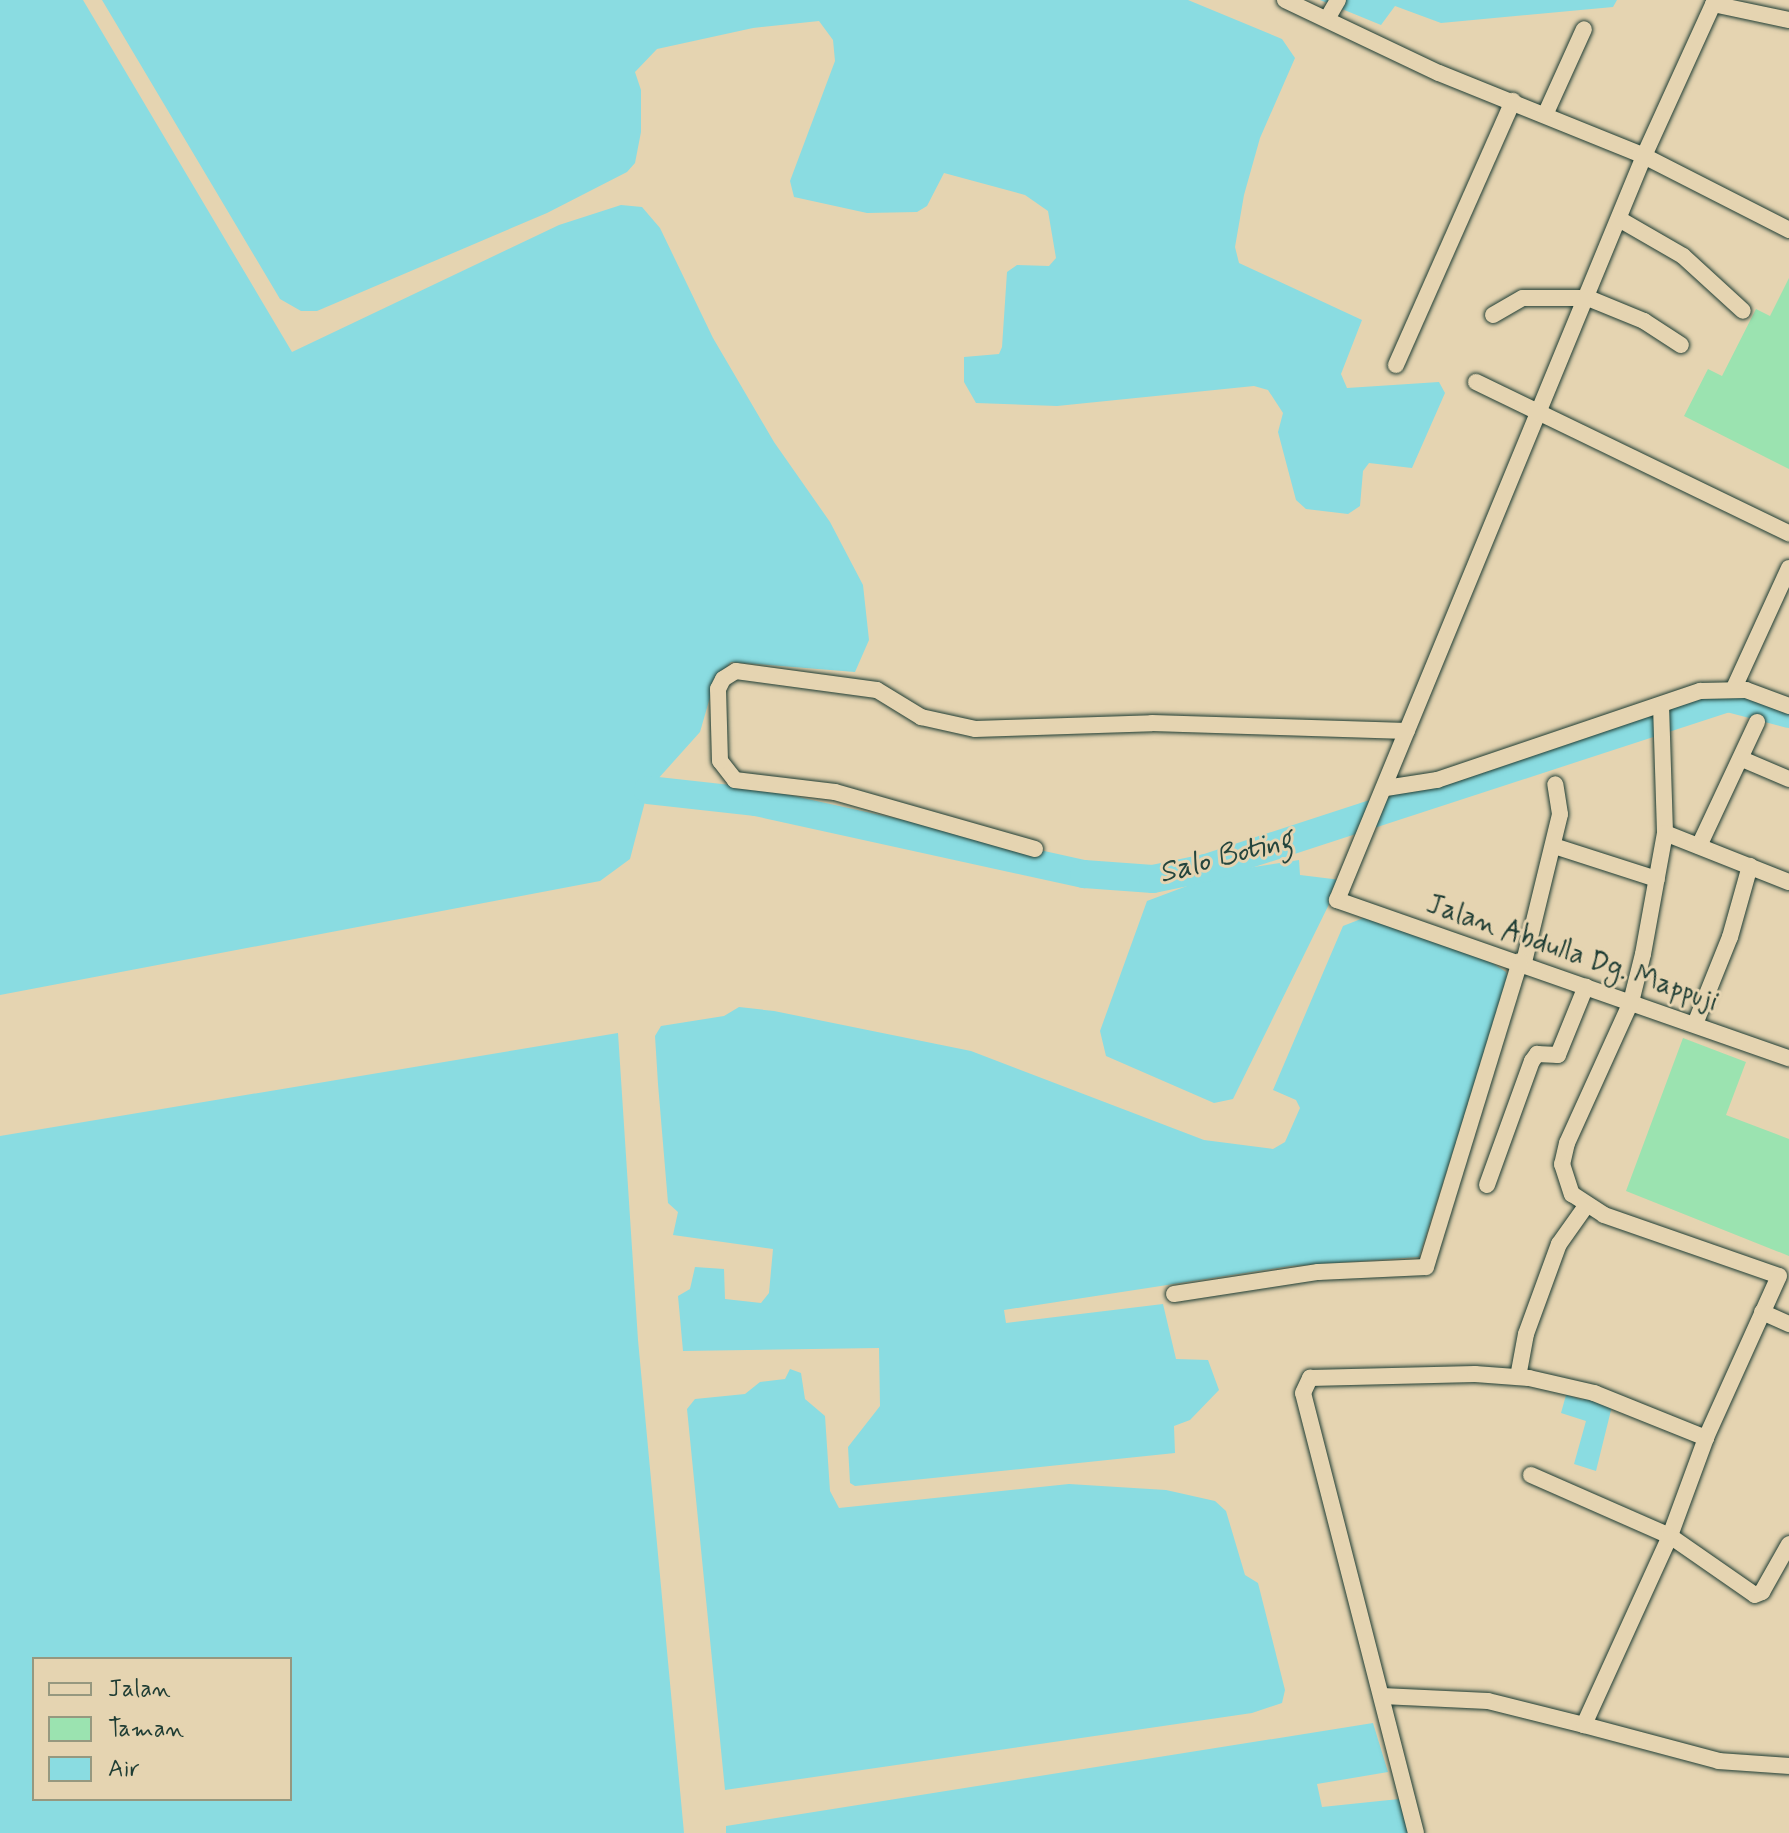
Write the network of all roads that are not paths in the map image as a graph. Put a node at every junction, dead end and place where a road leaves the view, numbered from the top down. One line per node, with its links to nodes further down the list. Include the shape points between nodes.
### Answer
1 (1285, 0): 4 (street)
2 (1338, 0): 4 (street)
3 (1714, 2): 5 (street); 9 (street)
4 (1327, 19): 7 (street)
5 (1789, 20)
6 (1584, 29): 8 (street)
7 (1513, 101): 8 (street); 16 (street)
8 (1545, 115): 9 (street)
9 (1644, 156): 10 (street); 11 (street)
10 (1619, 219): 12 (street); 13 (street, via 1683,256)
11 (1789, 230)
12 (1588, 298): 14 (street, via 1523,298); 15 (street, via 1644,321); 18 (street)
13 (1743, 311)
14 (1493, 315)
15 (1681, 345)
16 (1396, 365)
17 (1476, 382): 18 (street)
18 (1540, 410): 19 (street); 25 (street)
19 (1789, 533)
20 (1789, 568): 21 (street)
21 (1734, 688): 22 (street); 23 (street, via 1700,691)
22 (1789, 706)
23 (1661, 708): 29 (street, via 1437,780); 30 (street)
24 (1757, 722): 26 (street)
25 (1407, 731): 29 (street); 33 (street, via 1171,723 975,729 921,717 877,690 736,671 723,679 718,689 720,761 735,780 835,792)
26 (1742, 759): 27 (street); 32 (street)
27 (1789, 779)
28 (1555, 784): 31 (street, via 1560,814)
29 (1385, 791): 37 (street, Jalan Abdulla Dg. Mappuji, via 1337,900)
30 (1665, 833): 32 (street); 35 (street)
31 (1554, 846): 35 (street); 37 (street)
32 (1699, 846): 34 (street)
33 (1035, 849)
34 (1750, 866): 36 (street); 40 (street, via 1734,927)
35 (1657, 879): 39 (street)
36 (1789, 882)
37 (1522, 962): 38 (street, Jalan Abdulla Dg. Mappuji); 45 (street, via 1426,1267 1318,1272)
38 (1586, 986): 39 (street, Jalan Abdulla Dg. Mappuji); 42 (street, via 1558,1055 1537,1054 1532,1061)
39 (1631, 1002): 40 (street, Jalan Abdulla Dg. Mappuji); 43 (street, via 1567,1143 1566,1181)
40 (1695, 1024): 41 (street, Jalan Abdulla Dg. Mappuji)
41 (1789, 1058)
42 (1487, 1185)
43 (1586, 1206): 44 (street); 48 (street, via 1559,1244 1526,1334)
44 (1784, 1278): 46 (street)
45 (1174, 1294)
46 (1762, 1312): 47 (street); 49 (street)
47 (1789, 1324)
48 (1518, 1377): 49 (street, via 1594,1393); 53 (street, via 1306,1381 1303,1393)
49 (1706, 1438): 51 (street)
50 (1531, 1475): 51 (street)
51 (1670, 1536): 52 (street, via 1755,1595); 54 (street)
52 (1789, 1544)
53 (1382, 1696): 54 (street, via 1488,1701); 56 (street)
54 (1584, 1725): 55 (street, via 1719,1761)
55 (1789, 1766)
56 (1416, 1833)

